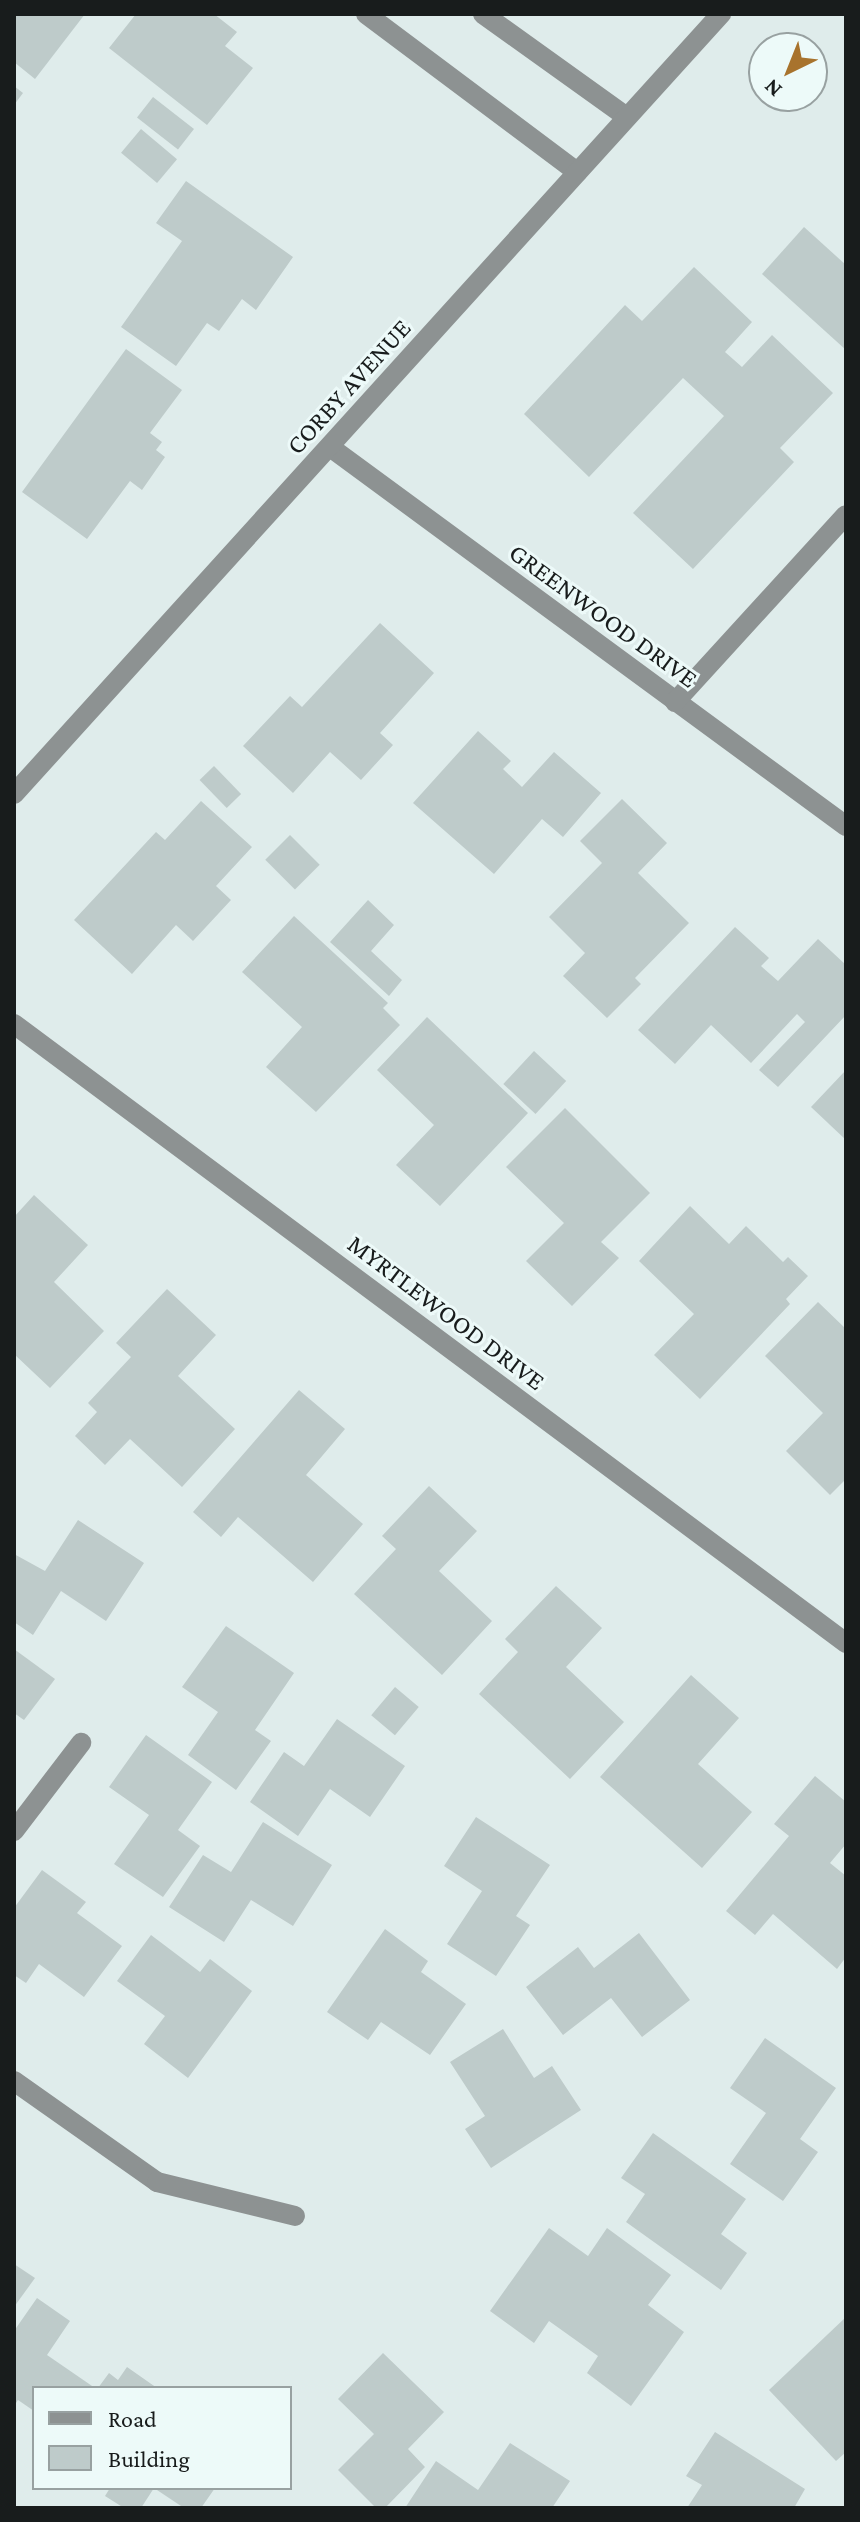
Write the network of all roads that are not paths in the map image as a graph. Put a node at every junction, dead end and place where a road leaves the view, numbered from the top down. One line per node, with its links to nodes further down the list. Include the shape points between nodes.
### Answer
1 (366, 14): 5 (street)
2 (483, 14): 4 (street)
3 (721, 14): 4 (street, CORBY AVENUE)
4 (627, 117): 5 (street, CORBY AVENUE)
5 (577, 172): 6 (street, CORBY AVENUE)
6 (330, 447): 8 (street, GREENWOOD DRIVE); 9 (street, CORBY AVENUE)
7 (846, 515): 8 (street)
8 (675, 702): 10 (street, GREENWOOD DRIVE)
9 (14, 794)
10 (846, 826)
11 (14, 1024): 12 (street, MYRTLEWOOD DRIVE)
12 (846, 1643)
13 (81, 1743): 14 (street)
14 (14, 1831)
15 (14, 2081): 16 (street, via 157,2182)
16 (295, 2216)

